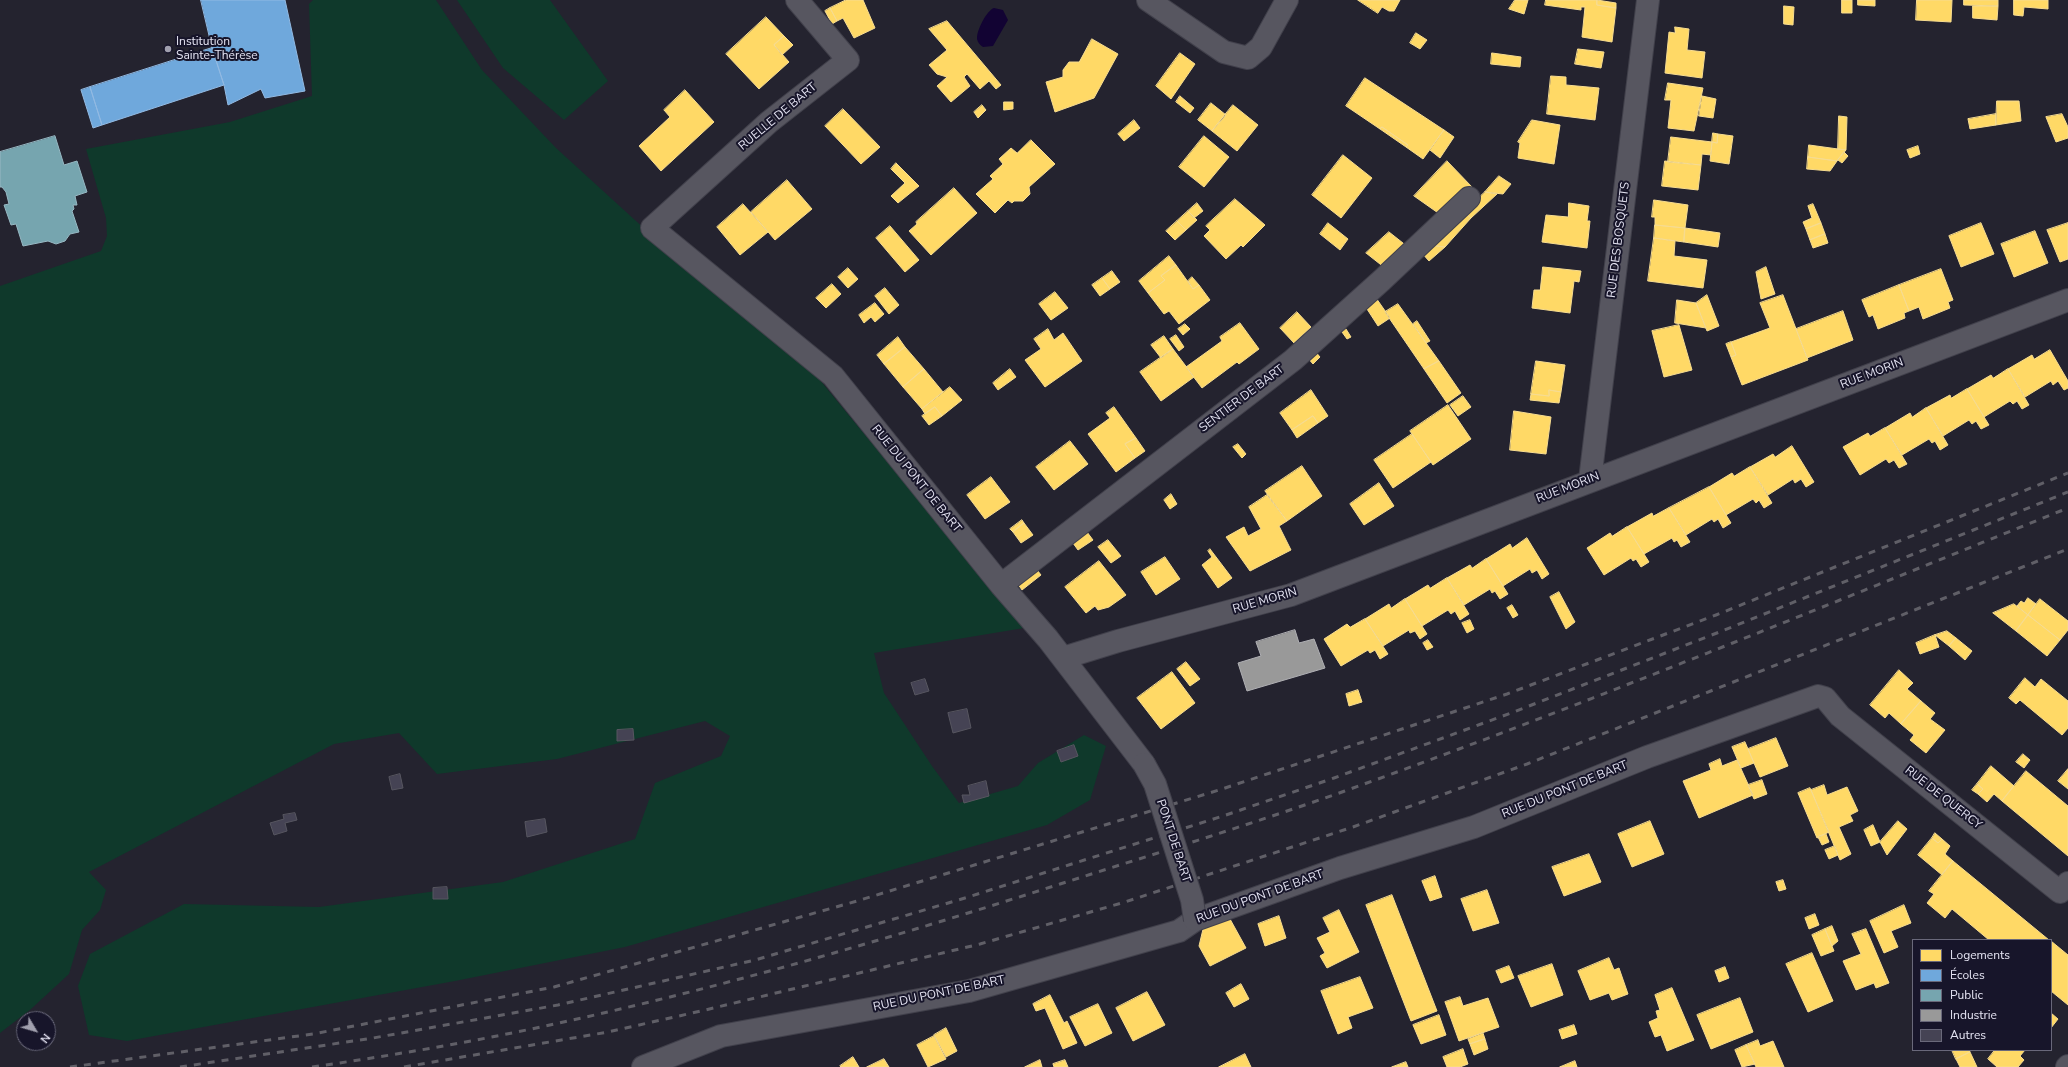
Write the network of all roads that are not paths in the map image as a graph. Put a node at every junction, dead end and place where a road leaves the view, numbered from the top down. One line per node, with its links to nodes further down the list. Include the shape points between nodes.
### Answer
1 (797, 0): 6 (street, RUELLE DE BART, via 848,60 769,122)
2 (1148, 0): 3 (street, via 1224,52 1248,58 1261,47)
3 (1287, 0)
4 (1648, 0): 8 (street, RUE DES BOSQUETS)
5 (1469, 198): 9 (street, SENTIER DE BART, via 1293,360)
6 (652, 228): 9 (street, RUE DU PONT DE BART, via 833,376)
7 (2068, 300): 8 (street, RUE MORIN)
8 (1590, 480): 10 (street, RUE MORIN, via 1291,595)
9 (1001, 584): 10 (street, RUE DU PONT DE BART)
10 (1063, 658): 12 (street, RUE DU PONT DE BART)
11 (1818, 696): 13 (street, RUE DE QUERCY, via 1825,698 1840,716 2060,892); 14 (street, RUE DU PONT DE BART, via 1646,756 1474,827 1340,868)
12 (1144, 764): 14 (street, PONT DE BART, bridge, via 1154,784 1192,900)
13 (2068, 883)
14 (1195, 920): 15 (street, RUE DU PONT DE BART, via 1179,932 969,991 721,1036)
15 (643, 1067)

